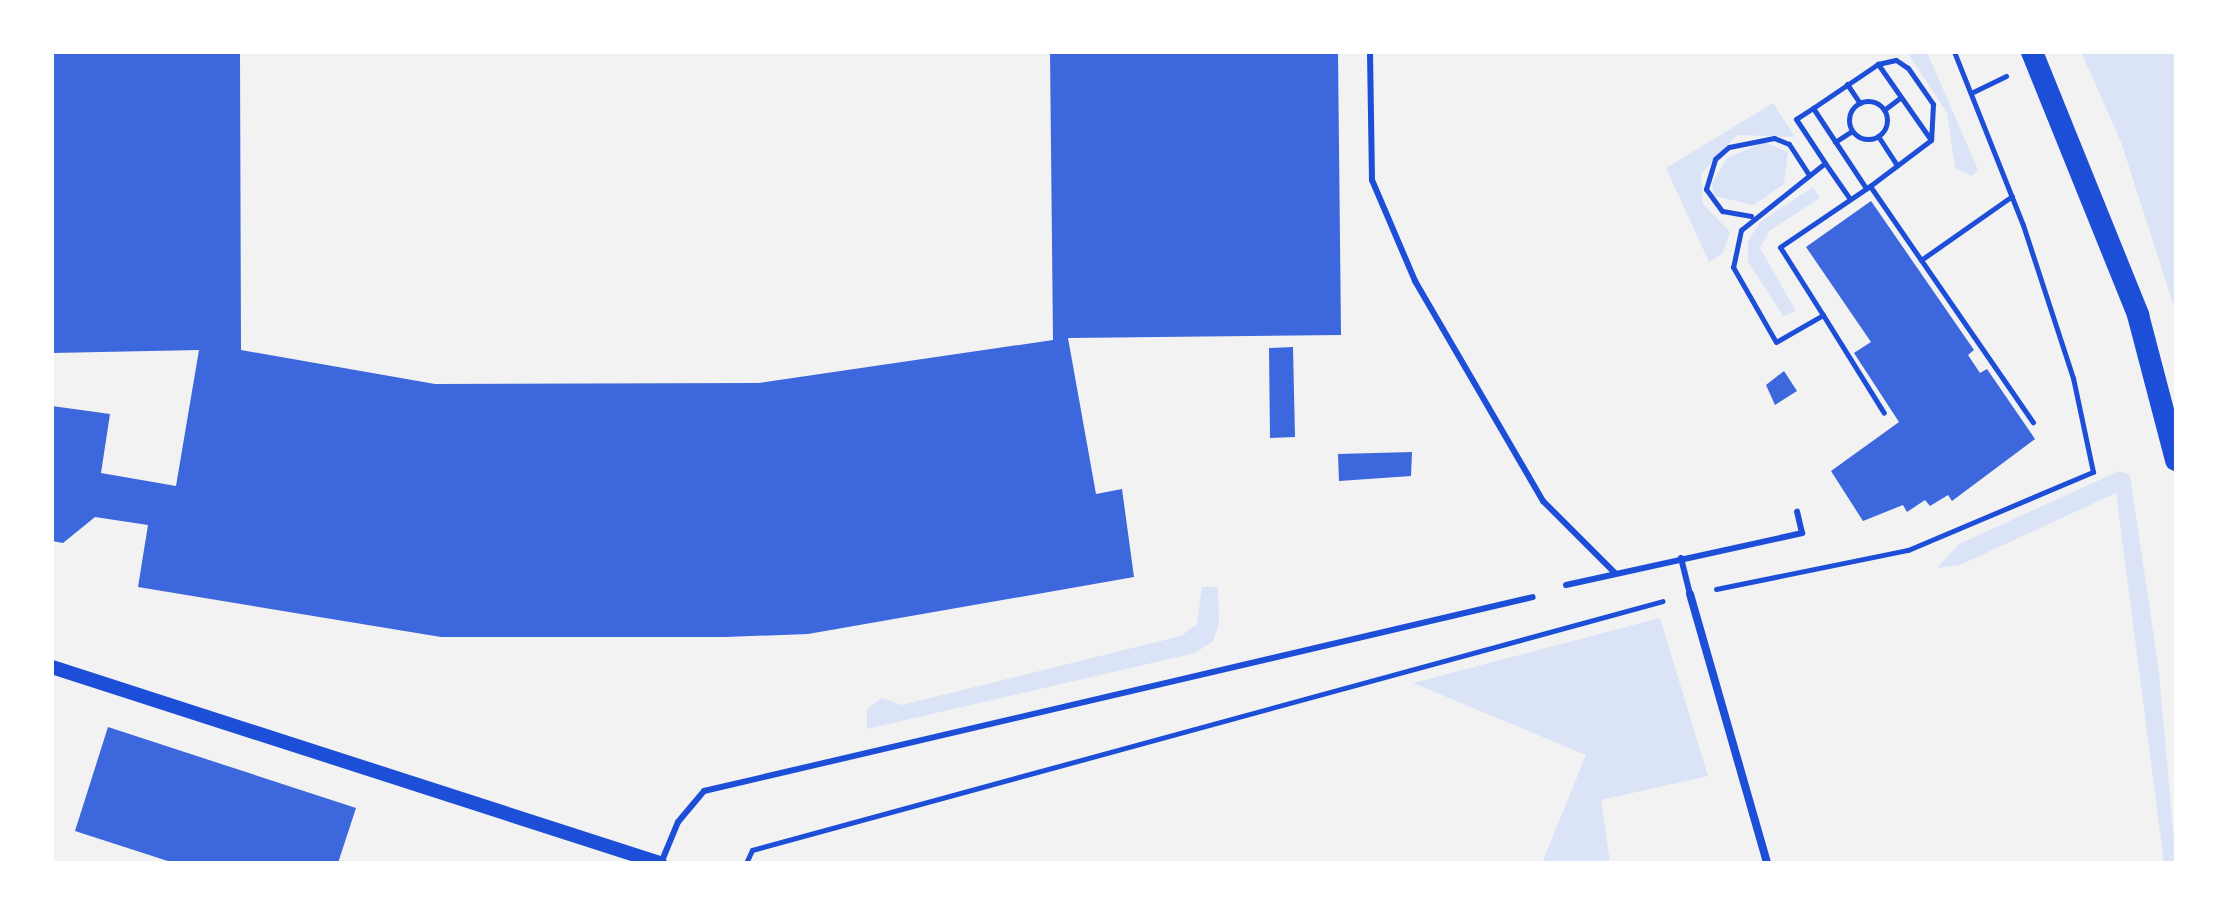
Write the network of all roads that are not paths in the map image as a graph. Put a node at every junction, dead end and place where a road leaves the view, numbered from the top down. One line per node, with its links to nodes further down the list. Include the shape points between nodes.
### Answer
1 (1370, 52): 6 (lane, via 1372,180 1415,281 1543,501)
2 (2032, 52): 3 (highway, via 2138,315)
3 (2176, 460)
4 (1797, 512): 5 (lane, via 1802,533)
5 (1681, 558): 6 (lane); 8 (lane)
6 (1615, 573): 7 (lane)
7 (1566, 585)
8 (1690, 594): 12 (street)
9 (1533, 597): 11 (lane, via 704,791 678,822)
10 (52, 667): 11 (street)
11 (660, 863)
12 (1767, 863)

